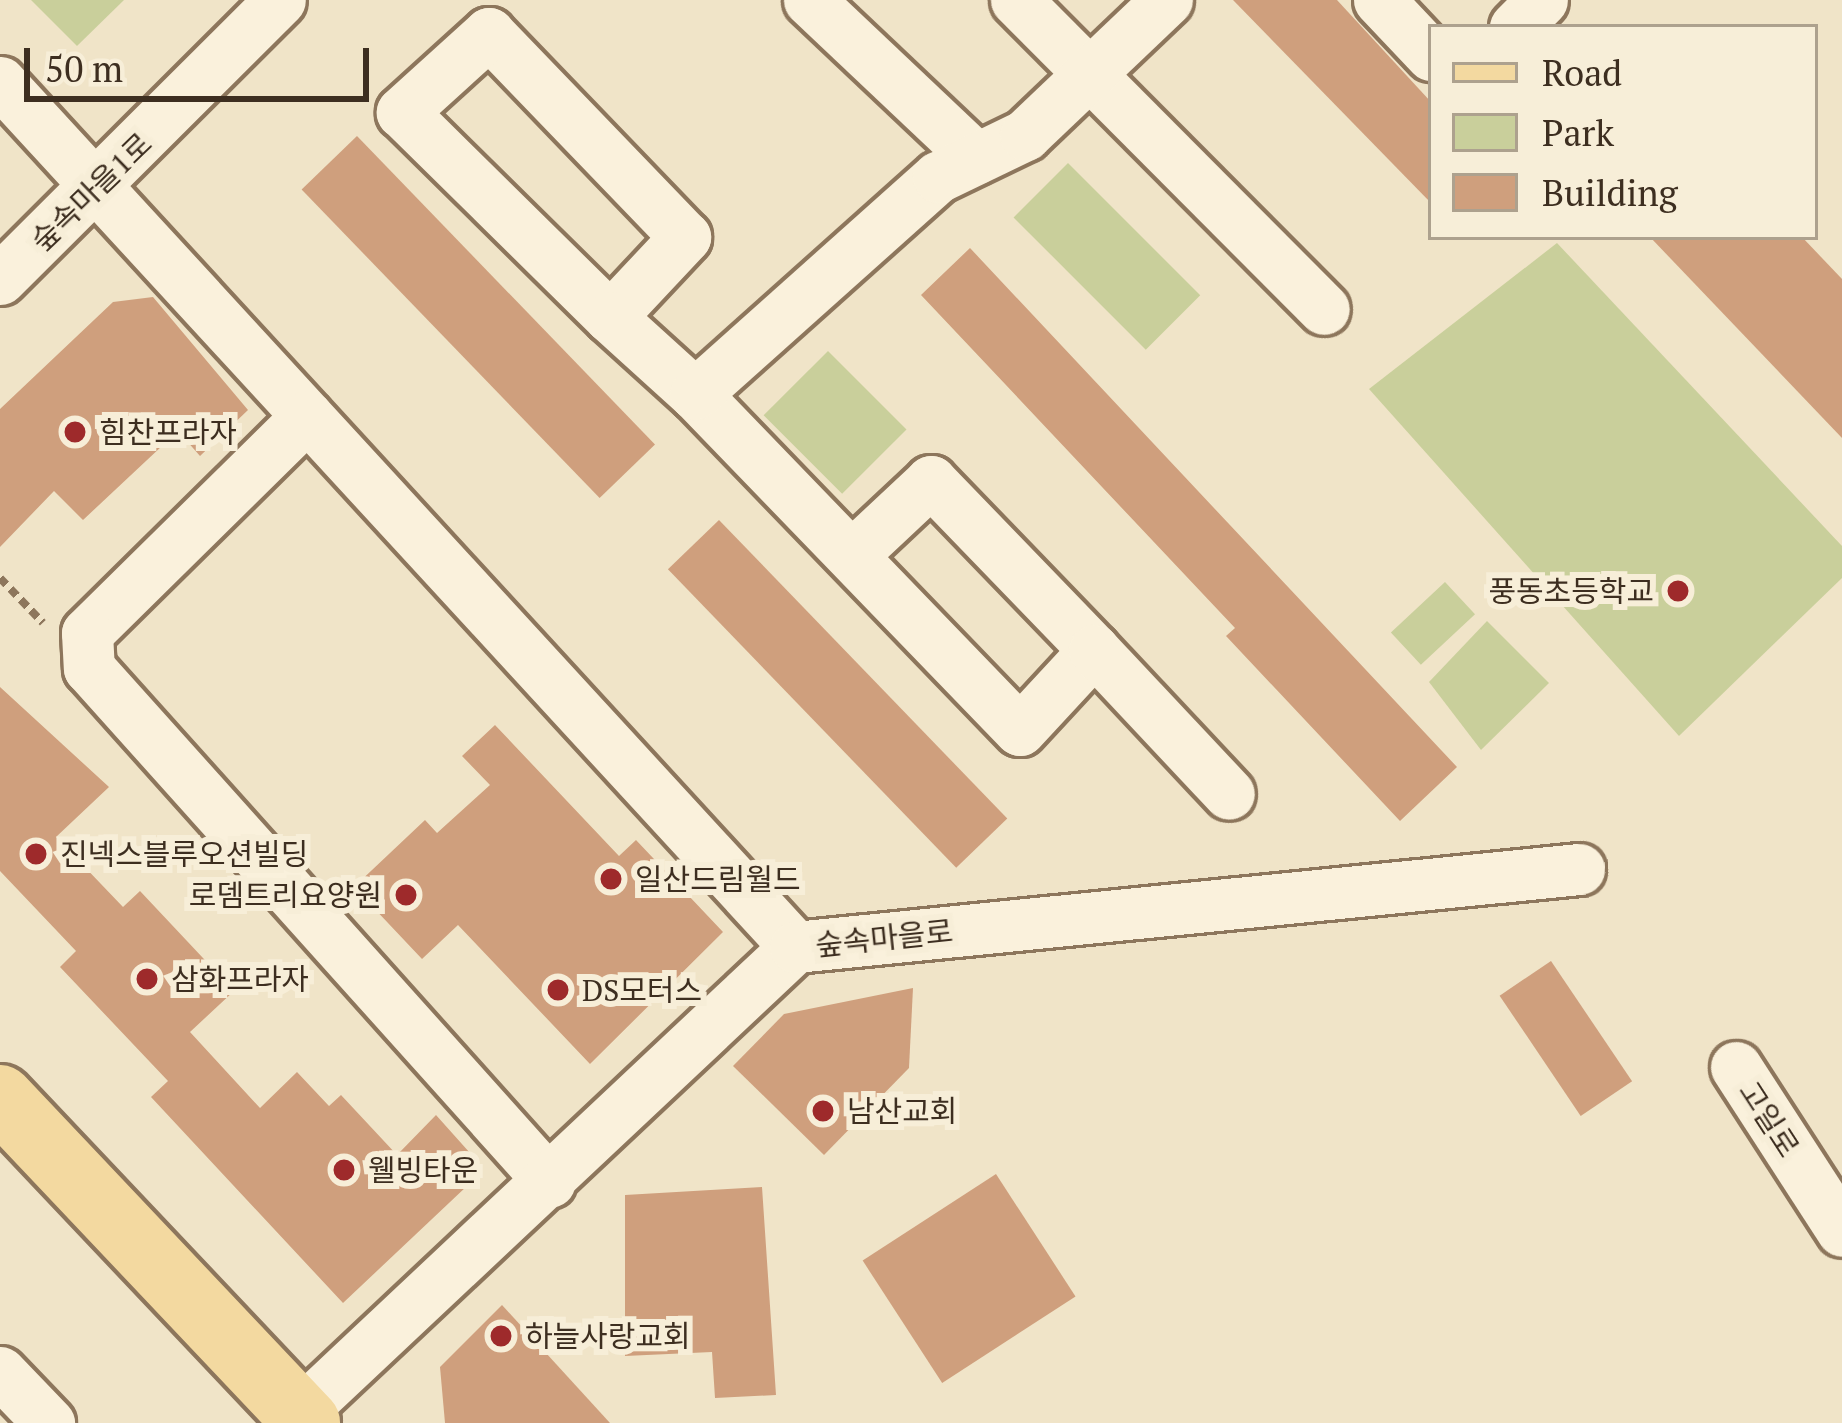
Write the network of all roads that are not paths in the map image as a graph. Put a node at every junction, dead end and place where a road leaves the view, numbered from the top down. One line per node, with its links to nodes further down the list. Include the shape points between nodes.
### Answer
1 (280, 0): 12 (street, 숲속마을1로)
2 (809, 0): 11 (street)
3 (1016, 0): 9 (street)
4 (1166, 0): 9 (street)
5 (1379, 0): 8 (street)
6 (1542, 0): 7 (street)
7 (1518, 24)
8 (1428, 52)
9 (1091, 73): 11 (street, via 1025,135); 14 (street)
10 (0, 82): 12 (street)
11 (976, 158): 16 (street, via 938,177)
12 (101, 185): 13 (street, 숲속마을1로); 17 (street)
13 (0, 279)
14 (1324, 310)
15 (610, 316): 15 (street, via 403,112 489,33 685,237); 16 (street)
16 (695, 394): 18 (street)
17 (307, 416): 22 (street); 25 (street, via 87,632 89,668)
18 (852, 556): 19 (street, via 931,481); 19 (street, via 1020,730)
19 (1094, 650): 20 (street)
20 (1229, 794)
21 (1579, 869): 22 (street, 숲속마을로)
22 (795, 947): 25 (street, 숲속마을로)
23 (1736, 1067): 26 (street, 고일로)
24 (0, 1098): 28 (main road, 숲속마을로)
25 (550, 1182): 28 (street, 숲속마을로)
26 (1842, 1231)
27 (0, 1372): 29 (street)
28 (303, 1418)
29 (49, 1423)

